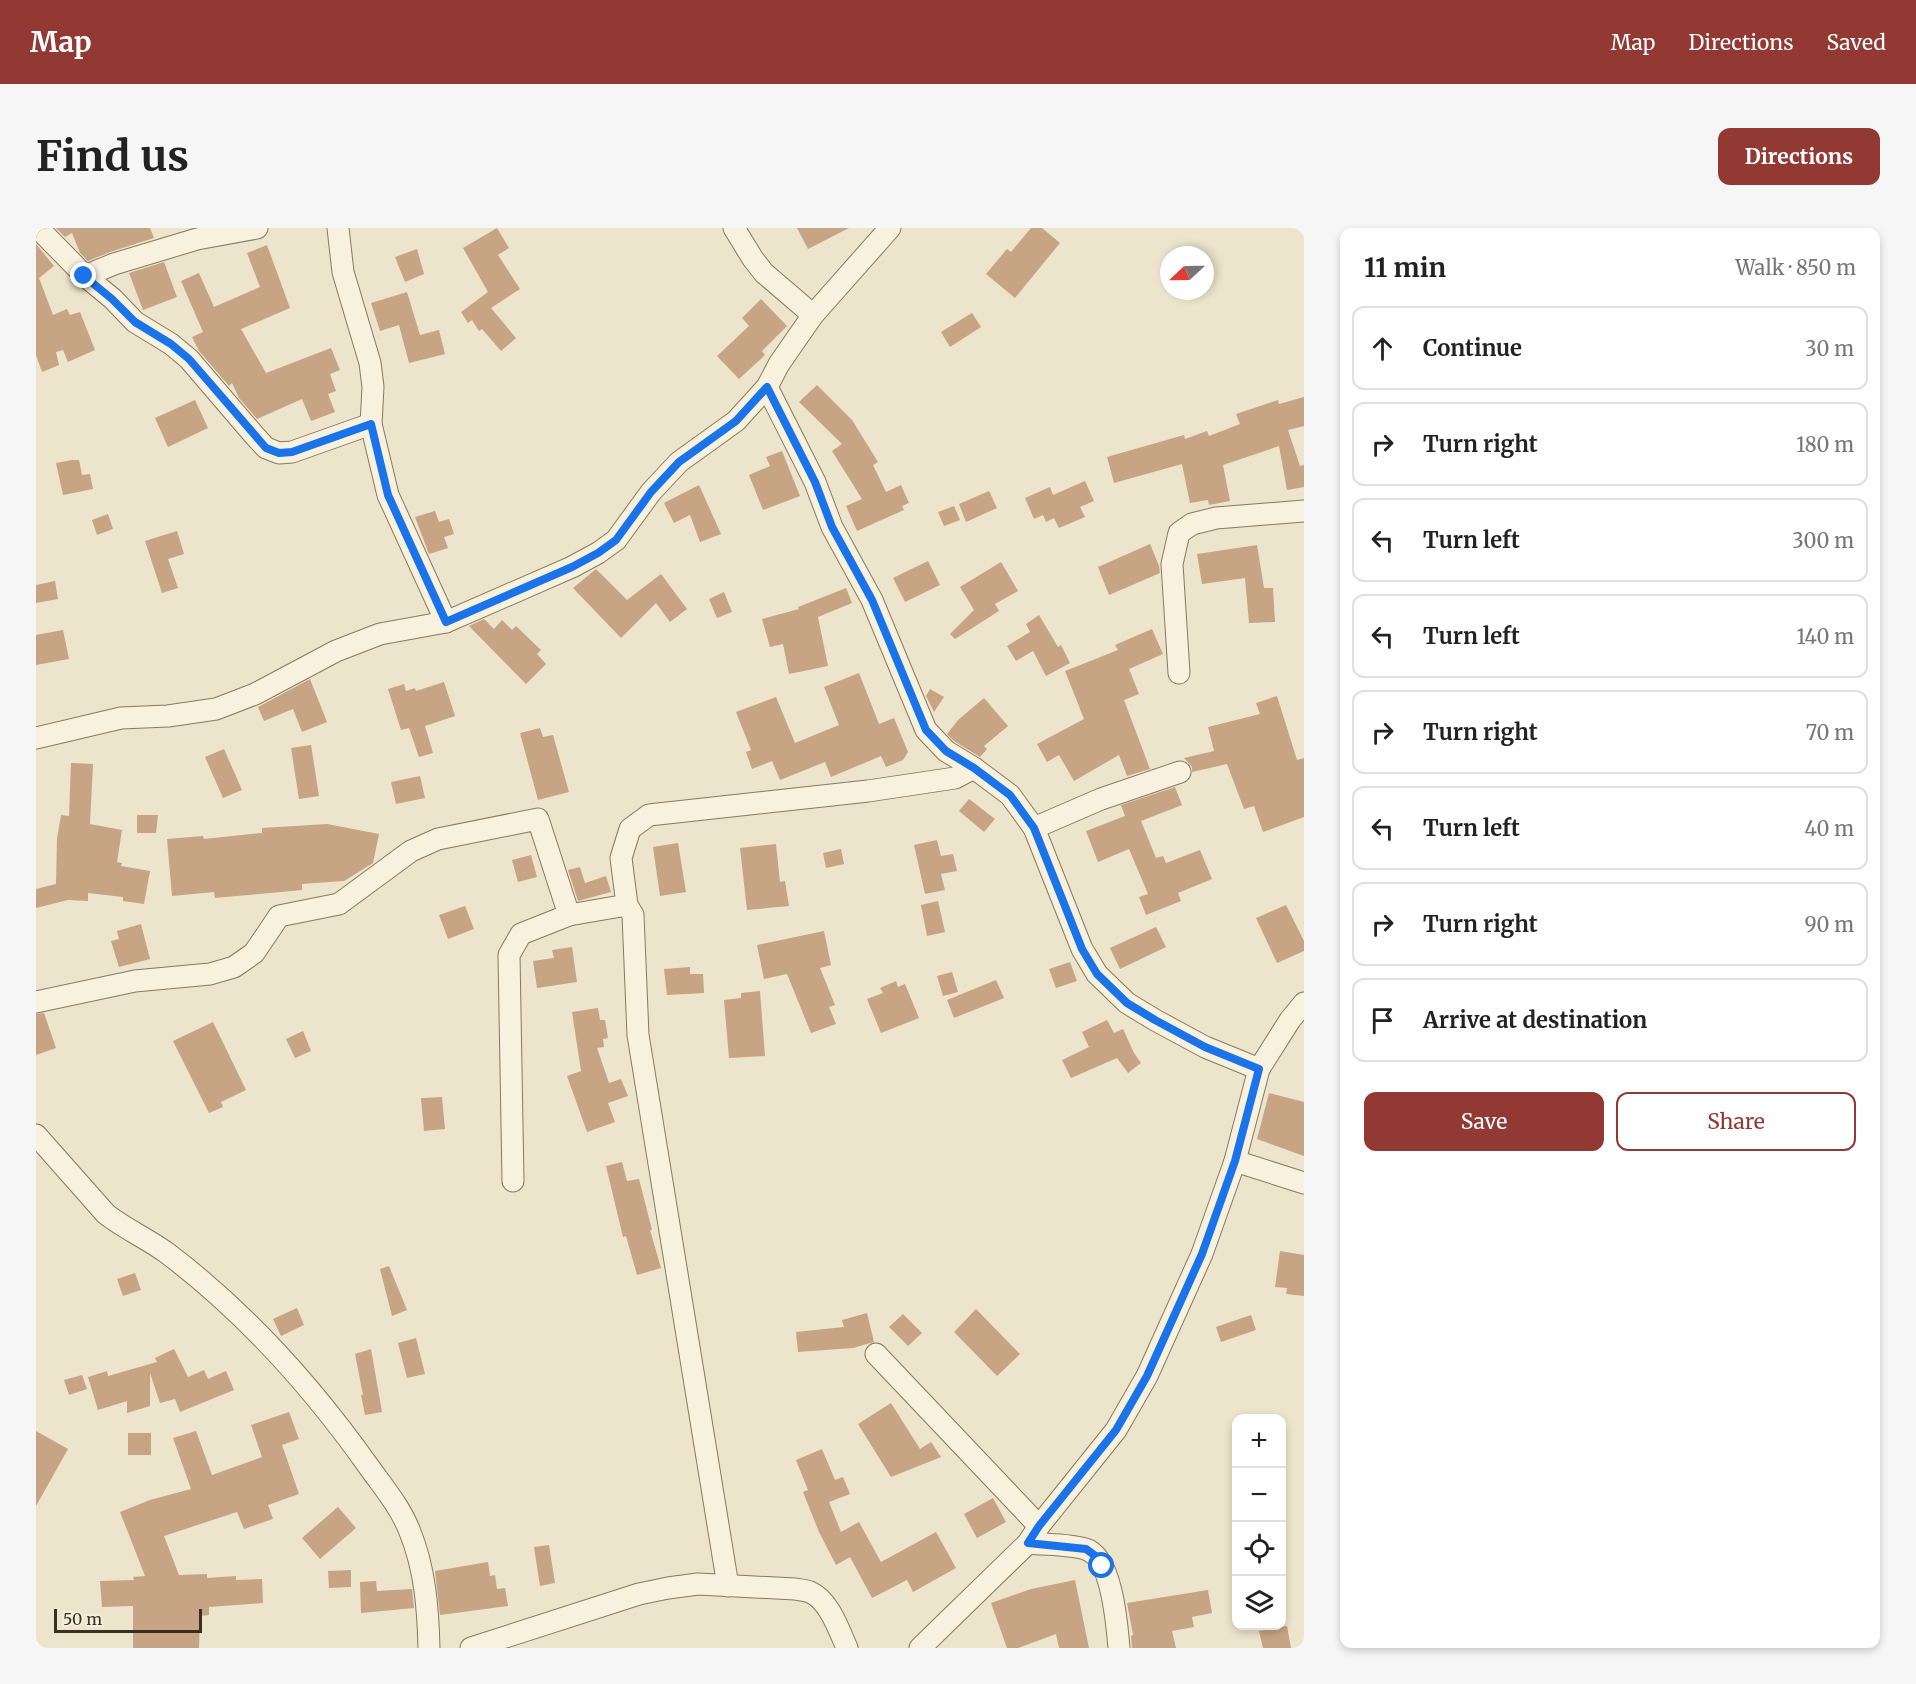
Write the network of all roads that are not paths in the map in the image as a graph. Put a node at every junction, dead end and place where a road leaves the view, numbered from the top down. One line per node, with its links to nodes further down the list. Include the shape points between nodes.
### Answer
1 (38, 228): 6 (street)
2 (257, 228): 6 (street, via 196,239)
3 (338, 228): 9 (street, via 343,272 370,363)
4 (734, 228): 7 (street, via 764,273)
5 (891, 228): 7 (street)
6 (84, 276): 9 (street, via 135,322 189,359 266,448 292,452)
7 (813, 315): 8 (street)
8 (767, 387): 11 (street, via 736,421 679,462 607,547 572,567); 14 (street, via 815,482 832,527 872,600 926,730 946,751)
9 (371, 424): 11 (street, via 388,495)
10 (1304, 511): 12 (street, via 1216,518 1192,524 1179,534 1172,564)
11 (446, 622): 13 (street, via 380,634 216,709 121,718)
12 (1179, 673)
13 (36, 738)
14 (974, 768): 16 (street, via 1010,795); 17 (street, via 955,778 868,791 648,815 630,829 621,858)
15 (1180, 772): 16 (street, via 1101,799)
16 (1034, 828): 21 (street, via 1082,949 1097,974 1127,1003 1155,1020 1205,1047)
17 (627, 904): 18 (street); 28 (street, via 633,915 638,1035)
18 (569, 915): 19 (street, via 538,819 438,838 422,845 339,904 279,916 254,953 234,967 210,974 135,981); 24 (street, via 521,934 509,955)
19 (36, 1002)
20 (1304, 1003): 21 (street)
21 (1259, 1069): 23 (street)
22 (36, 1135): 29 (street, via 106,1214 198,1278 265,1341 356,1448 399,1508 410,1531 423,1569)
23 (1235, 1161): 25 (street); 27 (street, via 1202,1254 1147,1376 1116,1430)
24 (513, 1181)
25 (1304, 1183)
26 (876, 1354): 27 (street)
27 (1034, 1534): 32 (street); 33 (street, via 1086,1549 1097,1557 1113,1597)
28 (728, 1586): 30 (street, via 698,1584 639,1594); 31 (street, via 810,1592 828,1610)
29 (429, 1648)
30 (471, 1648)
31 (847, 1648)
32 (920, 1648)
33 (1119, 1648)

